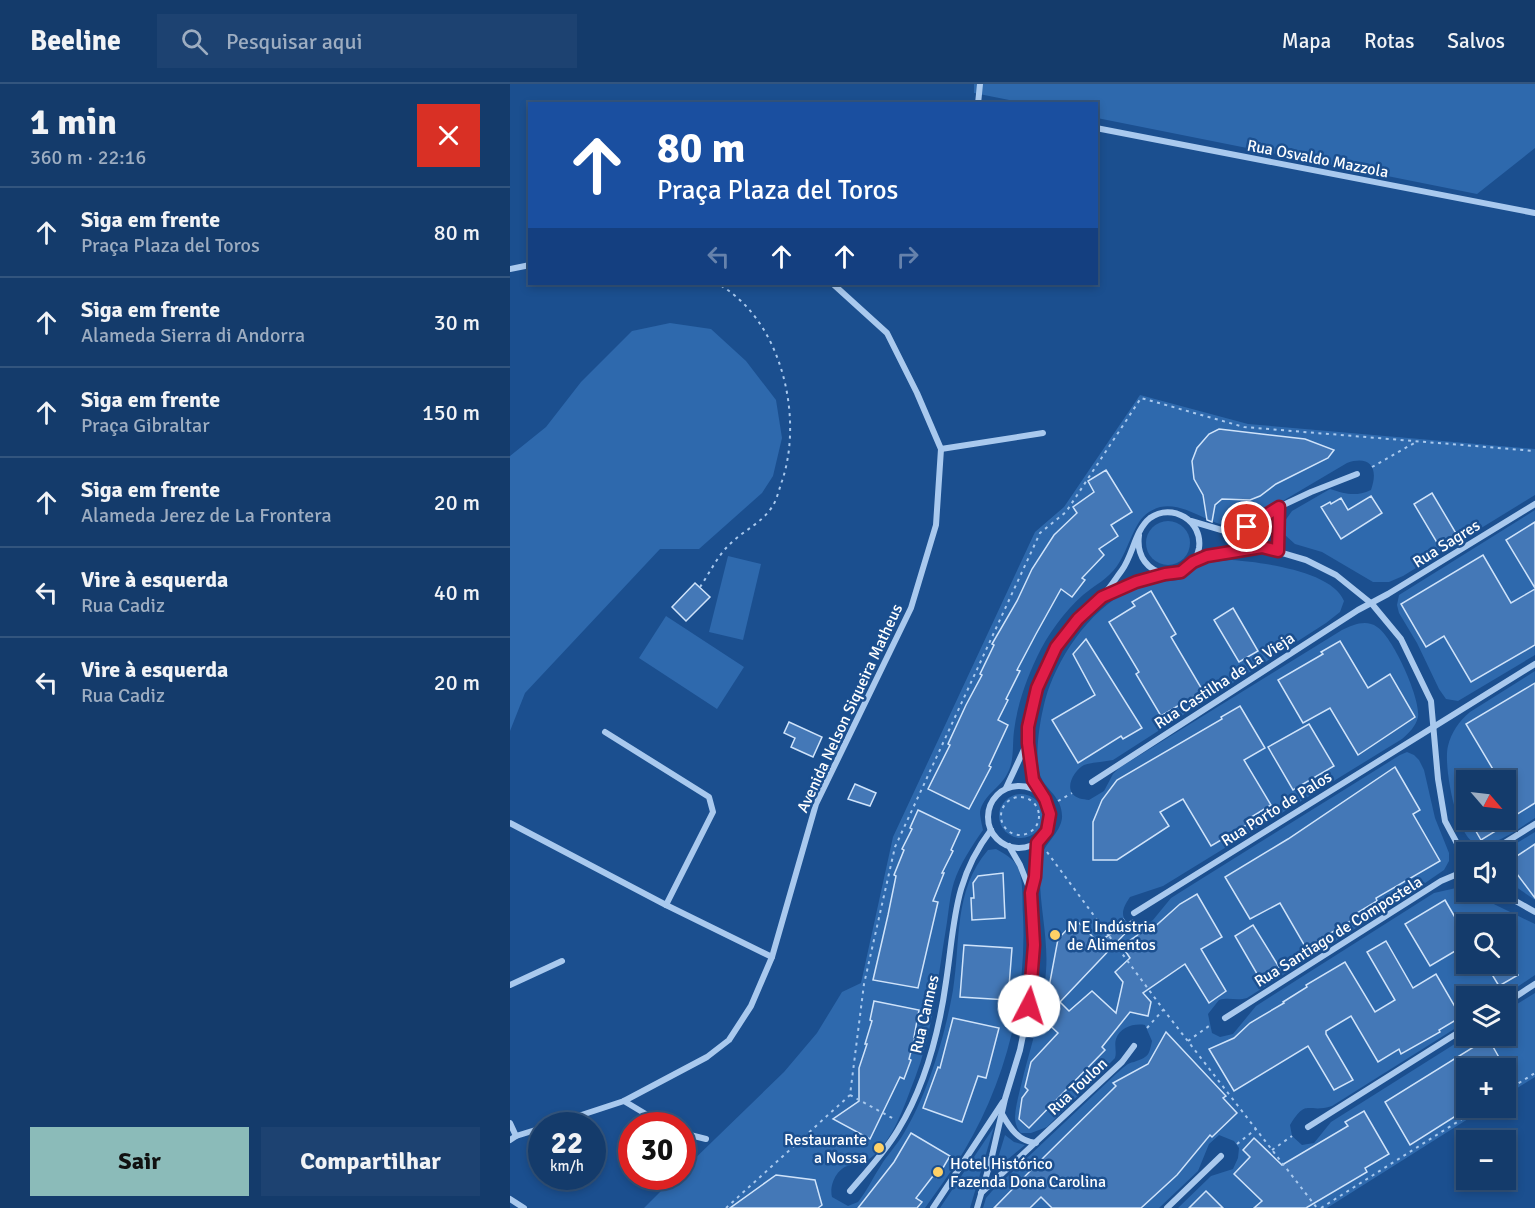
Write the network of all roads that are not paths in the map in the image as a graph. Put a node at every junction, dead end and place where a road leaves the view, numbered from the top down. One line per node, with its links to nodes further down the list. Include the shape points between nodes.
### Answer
1 (980, 84): 2 (street)
2 (978, 102)
3 (1098, 128): 4 (street, Rua Osvaldo Mazzola)
4 (1535, 213)
5 (528, 265): 6 (street)
6 (510, 269)
7 (834, 285): 9 (street, Avenida Nelson Siqueira Matheus, via 887,333)
8 (1043, 433): 9 (street)
9 (941, 449): 42 (street, Avenida Nelson Siqueira Matheus, via 936,525 911,608 816,804)
10 (1357, 474): 12 (street)
11 (1535, 504): 21 (street, Rua Sagres)
12 (1279, 507): 14 (street); 17 (street)
13 (1190, 520): 14 (street); 15 (street, via 1171,512 1160,513 1143,526); 18 (street, via 1200,545)
14 (1235, 534): 16 (street)
15 (1139, 535): 19 (street, via 1143,560 1156,572); 20 (street, via 1124,567)
16 (1262, 547): 17 (street); 18 (street)
17 (1278, 551): 21 (street, via 1336,576)
18 (1193, 562): 19 (street, via 1181,572)
19 (1165, 574): 20 (street)
20 (1102, 597): 25 (street, via 1070,627 1056,647 1037,688)
21 (1372, 604): 23 (street, via 1401,639 1418,672 1431,701); 26 (street, Rua Castilha de La Vieja)
22 (1535, 664): 23 (street, Rua Porto de Palos)
23 (1433, 726): 32 (street, via 1445,821); 41 (street, Rua Porto de Palos)
24 (605, 732): 39 (street, via 709,796 713,812)
25 (1028, 743): 27 (street); 28 (street, via 1033,780)
26 (1092, 782)
27 (1005, 789): 28 (street, via 1023,786); 31 (street, via 990,807)
28 (1040, 793): 34 (street, via 1049,807 1050,823)
29 (510, 824): 39 (street)
30 (1535, 824): 33 (street)
31 (991, 830): 35 (street); 63 (street, Rua Cannes, via 961,884 939,1020 921,1078 899,1129)
32 (1456, 842)
33 (1506, 842)
34 (1037, 843): 35 (street, via 1023,848); 37 (street)
35 (1009, 846): 37 (street)
36 (1456, 875): 47 (street, Rua Santiago de Compostela)
37 (1031, 893): 50 (street, via 1034,945 1029,1006)
38 (1516, 901): 40 (street)
39 (666, 905): 42 (street)
40 (1535, 912)
41 (1134, 913)
42 (772, 957): 51 (street, Avenida Nelson Siqueira Matheus, via 751,1006 729,1040 707,1057)
43 (562, 961): 45 (street)
44 (1535, 984): 46 (street)
45 (510, 985)
46 (1516, 996)
47 (1225, 1018)
48 (1456, 1034): 56 (street)
49 (1134, 1046): 61 (street, Rua Toulon)
50 (1005, 1099): 54 (street); 67 (street)
51 (624, 1101): 52 (street, Avenida Nelson Siqueira Matheus); 53 (street)
52 (591, 1112)
53 (642, 1112)
54 (1002, 1113): 61 (street, via 1019,1137); 64 (street)
55 (510, 1122): 59 (street)
56 (1308, 1127)
57 (528, 1133): 59 (street)
58 (696, 1136): 60 (street)
59 (513, 1138)
60 (706, 1139)
61 (1036, 1143): 64 (street, Rua Toulon)
62 (1221, 1156): 69 (street)
63 (849, 1191)
64 (980, 1193): 68 (street)
65 (510, 1199): 66 (street)
66 (524, 1208)
67 (933, 1208)
68 (976, 1208)
69 (1167, 1208)

